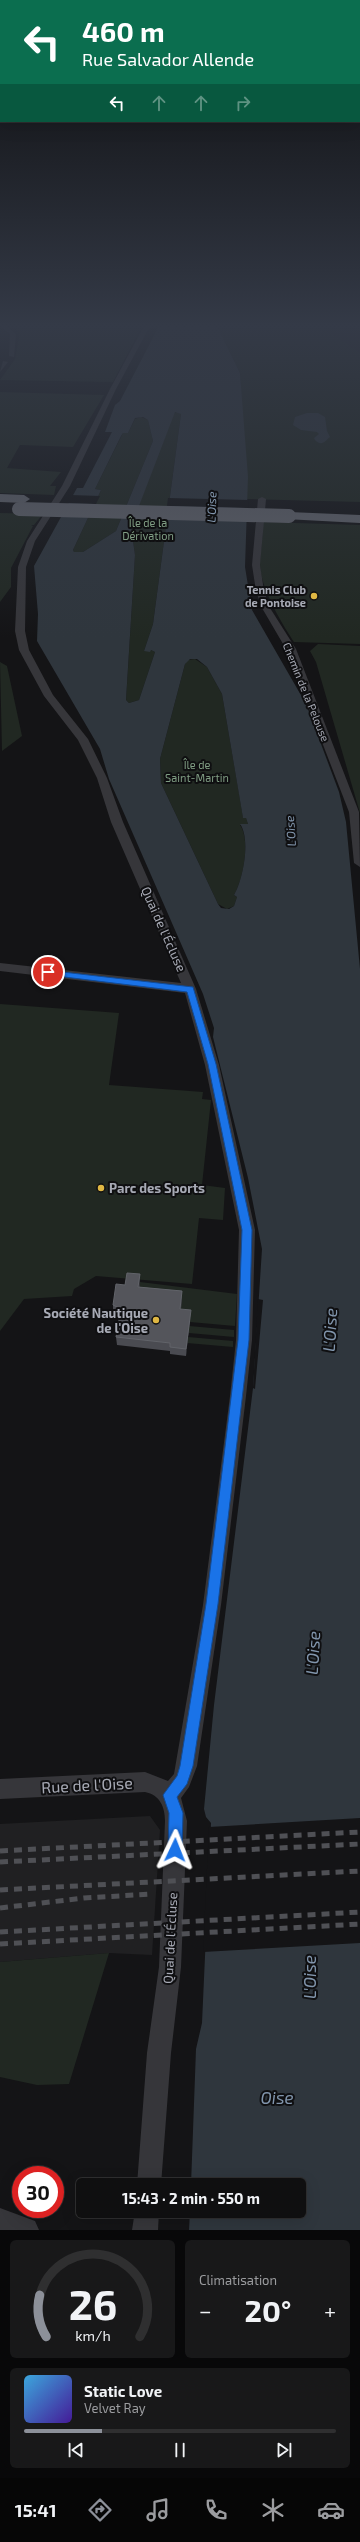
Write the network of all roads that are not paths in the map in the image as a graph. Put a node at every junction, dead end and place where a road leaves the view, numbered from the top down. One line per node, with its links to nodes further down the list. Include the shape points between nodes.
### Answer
1 (94, 430): 11 (street, Quai de l'Écluse, via 53,509 31,541 22,567 21,642 49,696 83,739 102,778 117,822)
2 (0, 498): 4 (highway)
3 (262, 499): 9 (street, Chemin de la Pelouse, via 256,565 260,592 266,608 291,649 354,812)
4 (22, 504): 5 (highway); 7 (highway, bridge)
5 (0, 508)
6 (360, 508): 7 (highway)
7 (289, 511): 8 (highway)
8 (360, 519)
9 (360, 863)
10 (0, 967): 11 (street)
11 (190, 989): 13 (street, Quai de l'Écluse, via 212,1064 245,1215 247,1284 242,1361 212,1604 187,1766 182,1780)
12 (0, 1789): 13 (street, Rue de l'Oise, via 145,1782 157,1785)
13 (170, 1795): 14 (street, Quai de l'Écluse, via 176,1813 170,1967 159,2053)
14 (150, 2178)
15 (146, 2218): 18 (street)
16 (0, 2221): 17 (street)
17 (26, 2230)
18 (145, 2230)

